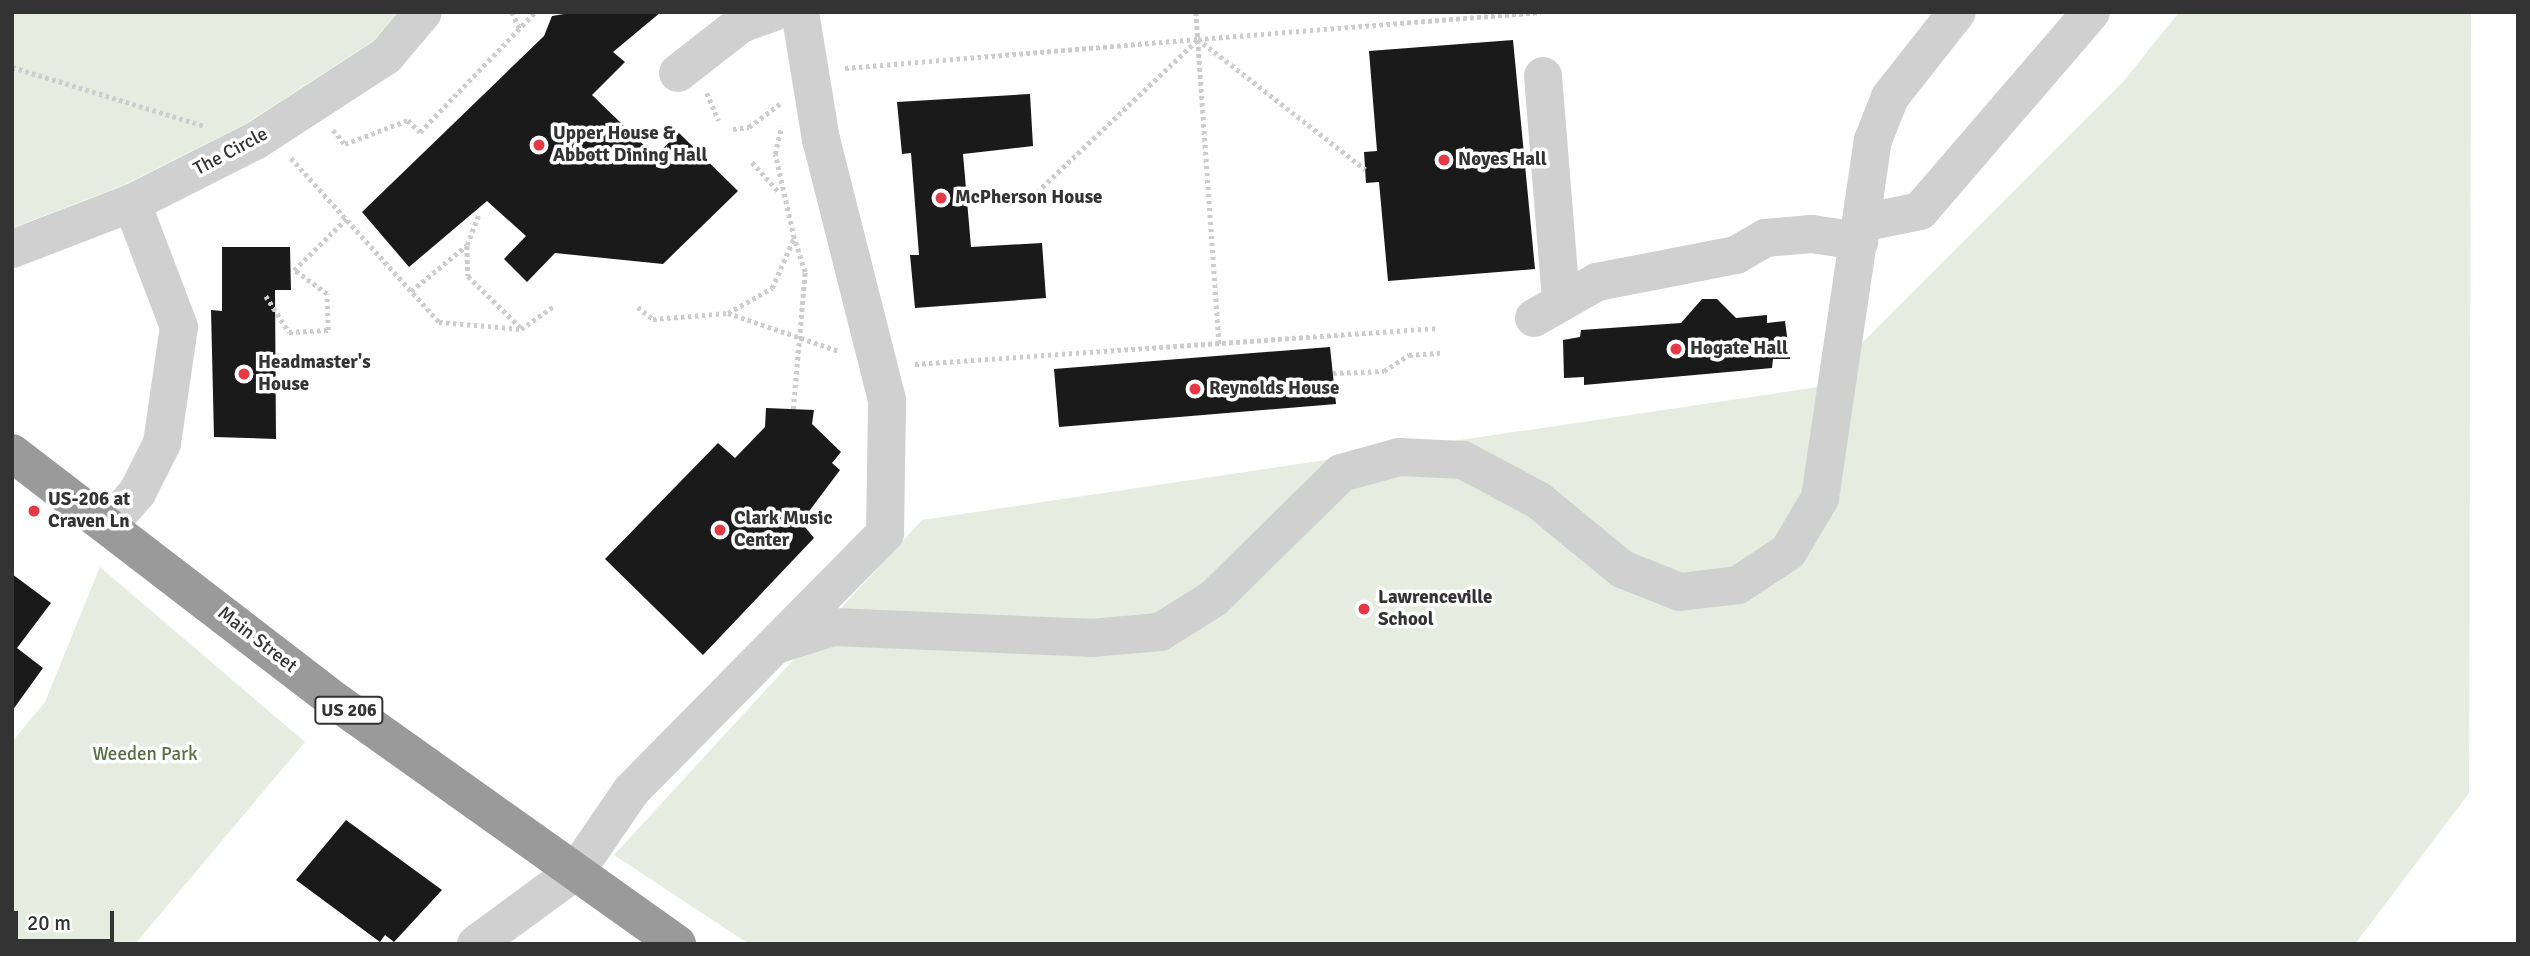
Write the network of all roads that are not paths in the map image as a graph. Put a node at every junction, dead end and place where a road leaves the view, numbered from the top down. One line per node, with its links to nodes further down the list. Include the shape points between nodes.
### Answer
1 (424, 12): 8 (street, The Circle, via 386,56 255,141)
2 (774, 12): 6 (street, via 741,24)
3 (800, 12): 13 (street, via 799,99 887,400 885,533)
4 (1957, 12): 9 (street, via 1890,97 1873,141)
5 (2091, 12): 9 (street, via 1920,211)
6 (678, 73)
7 (1543, 76): 9 (street, via 1548,310 1597,282 1736,255 1765,237)
8 (132, 203): 10 (street, The Circle); 12 (street, via 179,327 162,443 138,494)
9 (1861, 232): 13 (street, via 1820,498 1788,552 1738,585 1681,592 1622,569 1538,500 1463,460 1399,457 1341,473 1213,598 1160,632 1091,638 833,627)
10 (12, 249)
11 (12, 453): 12 (highway, Main Street / US 206)
12 (109, 524): 14 (highway, Main Street / US 206, via 338,703)
13 (776, 645): 14 (street, via 631,791)
14 (577, 870): 15 (street); 16 (highway, Main Street / US 206)
15 (476, 944)
16 (677, 944)

